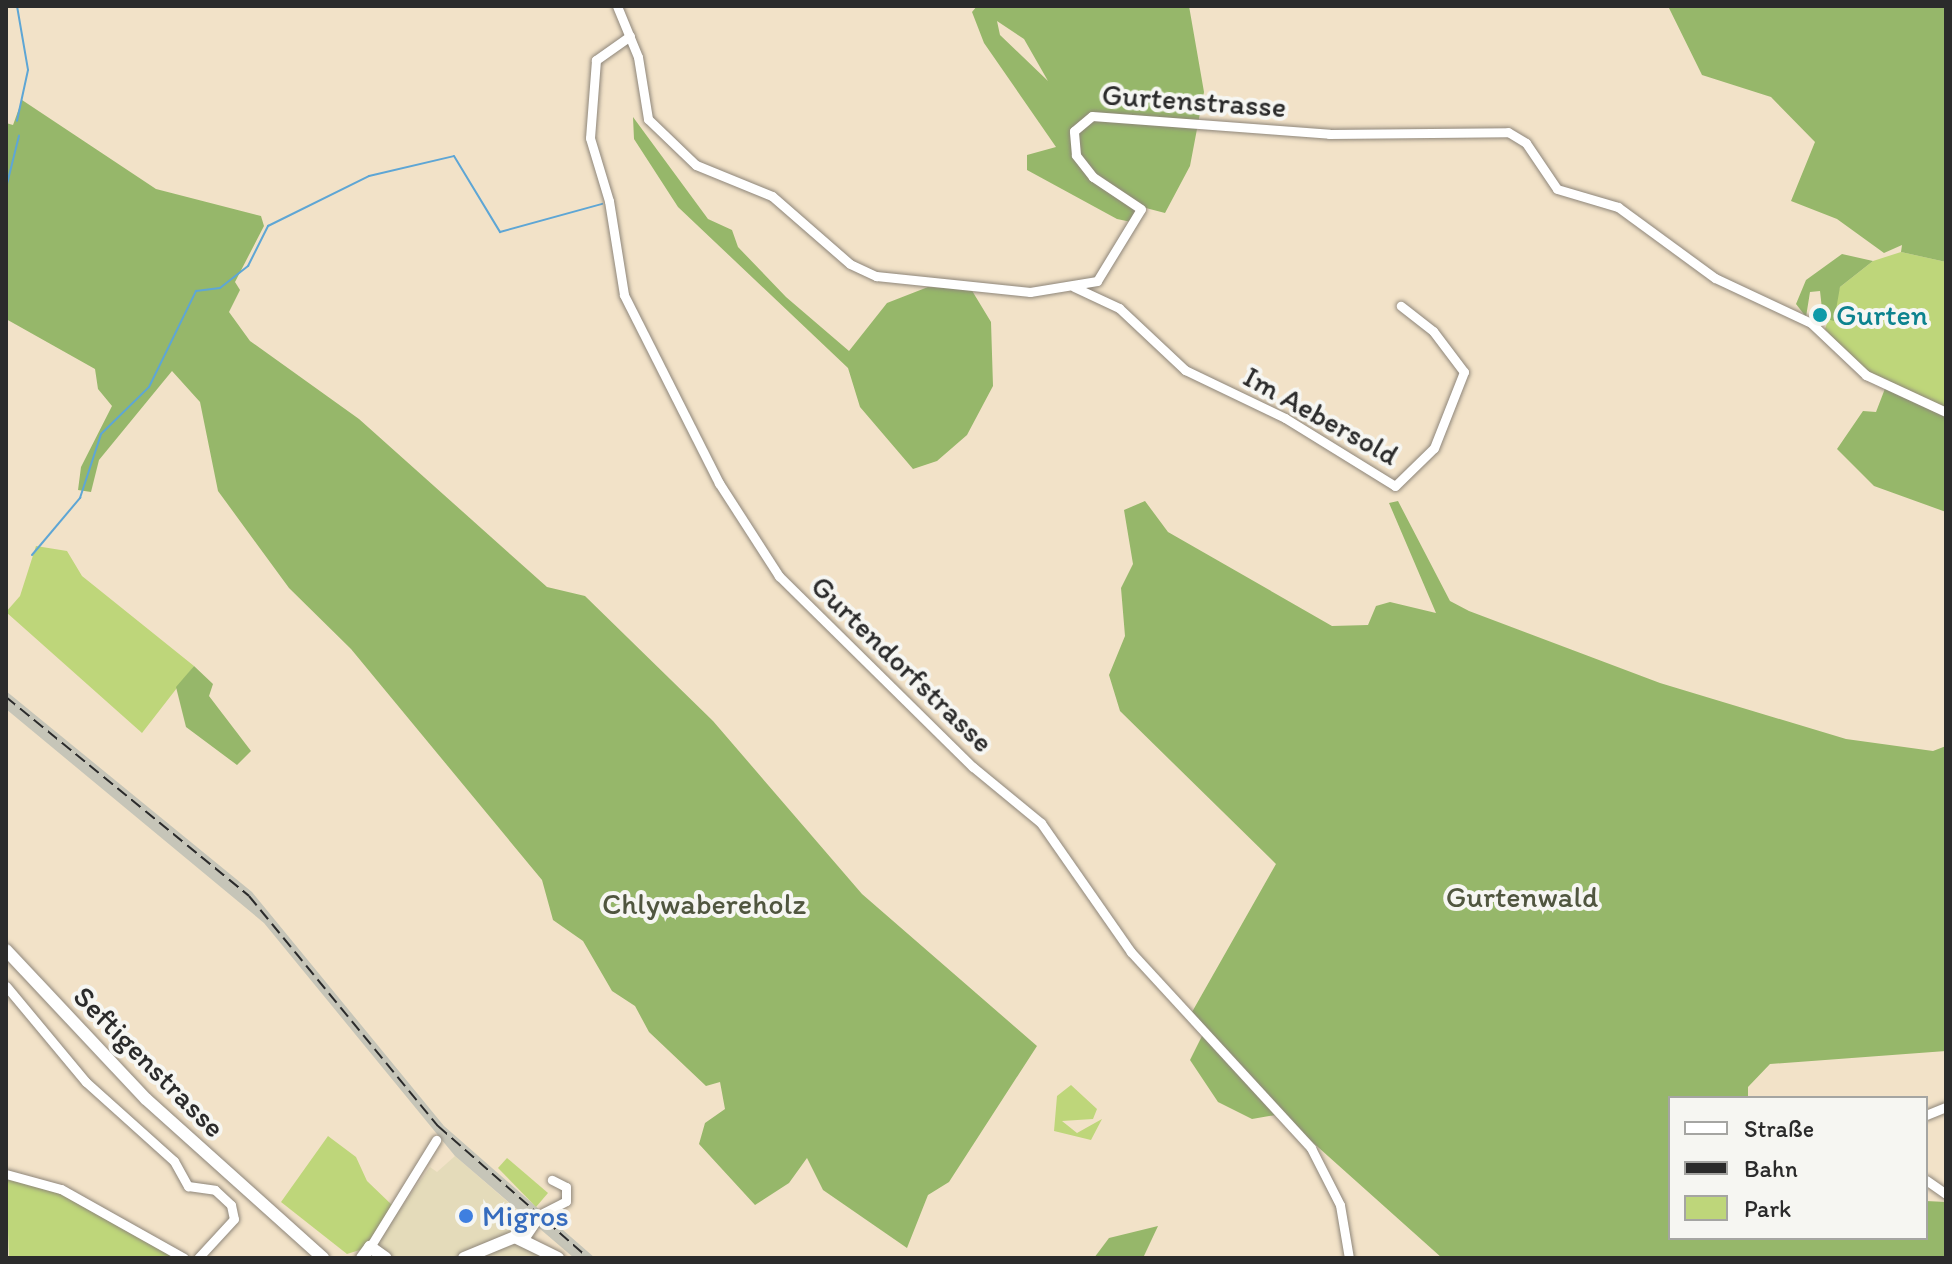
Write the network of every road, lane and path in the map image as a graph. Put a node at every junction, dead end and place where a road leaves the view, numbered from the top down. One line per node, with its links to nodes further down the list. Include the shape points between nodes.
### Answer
1 (617, 6): 2 (street, Gurtenstrasse)
2 (630, 36): 3 (street, Gurtenstrasse, via 648,119 696,165 772,196 857,268 890,279 1015,291); 22 (street, Gurtendorfstrasse, via 596,60 590,138 609,201 624,295 719,483 779,576 973,767 1041,823 1141,964 1311,1148 1340,1205)
3 (1074, 287): 4 (street, Im Aebersold, via 1119,308 1185,370 1285,418 1395,486 1434,448 1464,372 1433,331); 5 (street, Gurtenstrasse, via 1110,268 1141,209 1093,177 1076,155 1074,131 1092,116 1329,134 1508,132 1526,143 1557,189 1618,207 1715,278 1811,323 1866,375)
4 (1401, 306)
5 (1946, 412)
6 (6, 950): 13 (main road, Seftigenstrasse, via 146,1099)
7 (6, 986): 17 (street, via 86,1082 174,1161 188,1186 215,1190 231,1205 234,1219)
8 (436, 1140): 15 (street)
9 (6, 1174): 16 (street, via 52,1185)
10 (552, 1180): 14 (street, via 566,1187 566,1201 541,1214)
11 (1928, 1181): 12 (street)
12 (1946, 1194)
13 (263, 1204): 18 (main road, Seftigenstrasse); 19 (main road, Seftigenstrasse)
14 (524, 1239): 20 (main road, via 496,1242); 21 (main road)
15 (374, 1255)
16 (184, 1258)
17 (198, 1258)
18 (323, 1258)
19 (335, 1258)
20 (464, 1258)
21 (558, 1258)
22 (1349, 1258)

